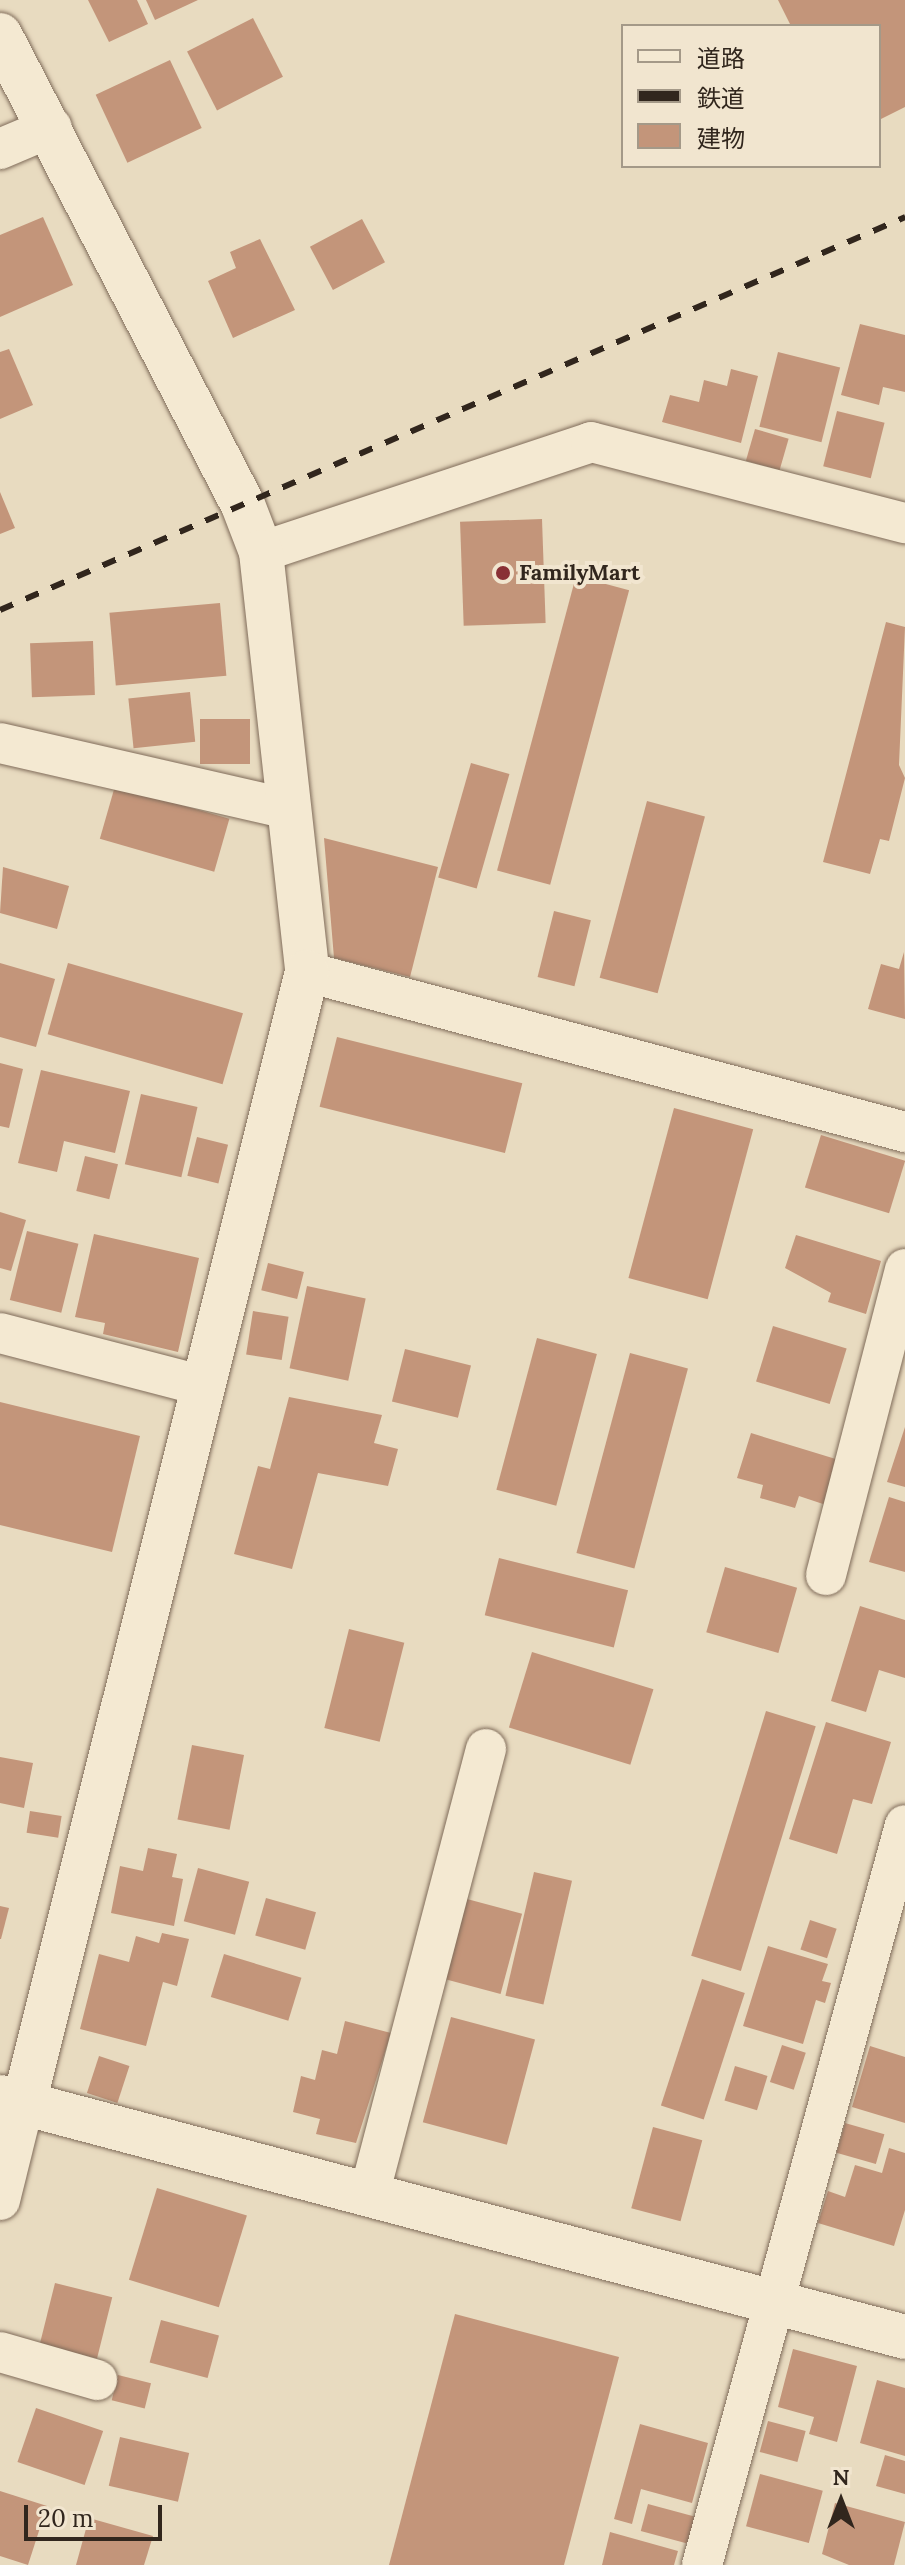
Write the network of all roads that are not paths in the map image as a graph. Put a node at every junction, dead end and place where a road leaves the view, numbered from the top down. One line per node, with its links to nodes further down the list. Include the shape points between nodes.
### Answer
1 (0, 35): 2 (street)
2 (52, 127): 3 (street); 5 (street)
3 (0, 149)
4 (905, 523): 5 (street, via 591,442)
5 (261, 552): 7 (street)
6 (3, 754): 7 (street)
7 (289, 809): 8 (street)
8 (307, 972): 9 (street); 12 (street)
9 (905, 1132)
10 (905, 1269): 13 (street)
11 (0, 1333): 12 (street)
12 (203, 1386): 16 (street)
13 (826, 1575)
14 (486, 1749): 17 (street)
15 (905, 1825): 19 (street)
16 (12, 2100): 17 (street); 18 (street)
17 (369, 2195): 19 (street)
18 (0, 2200)
19 (770, 2301): 20 (street); 23 (street)
20 (905, 2337)
21 (0, 2352): 22 (street)
22 (97, 2380)
23 (702, 2565)

